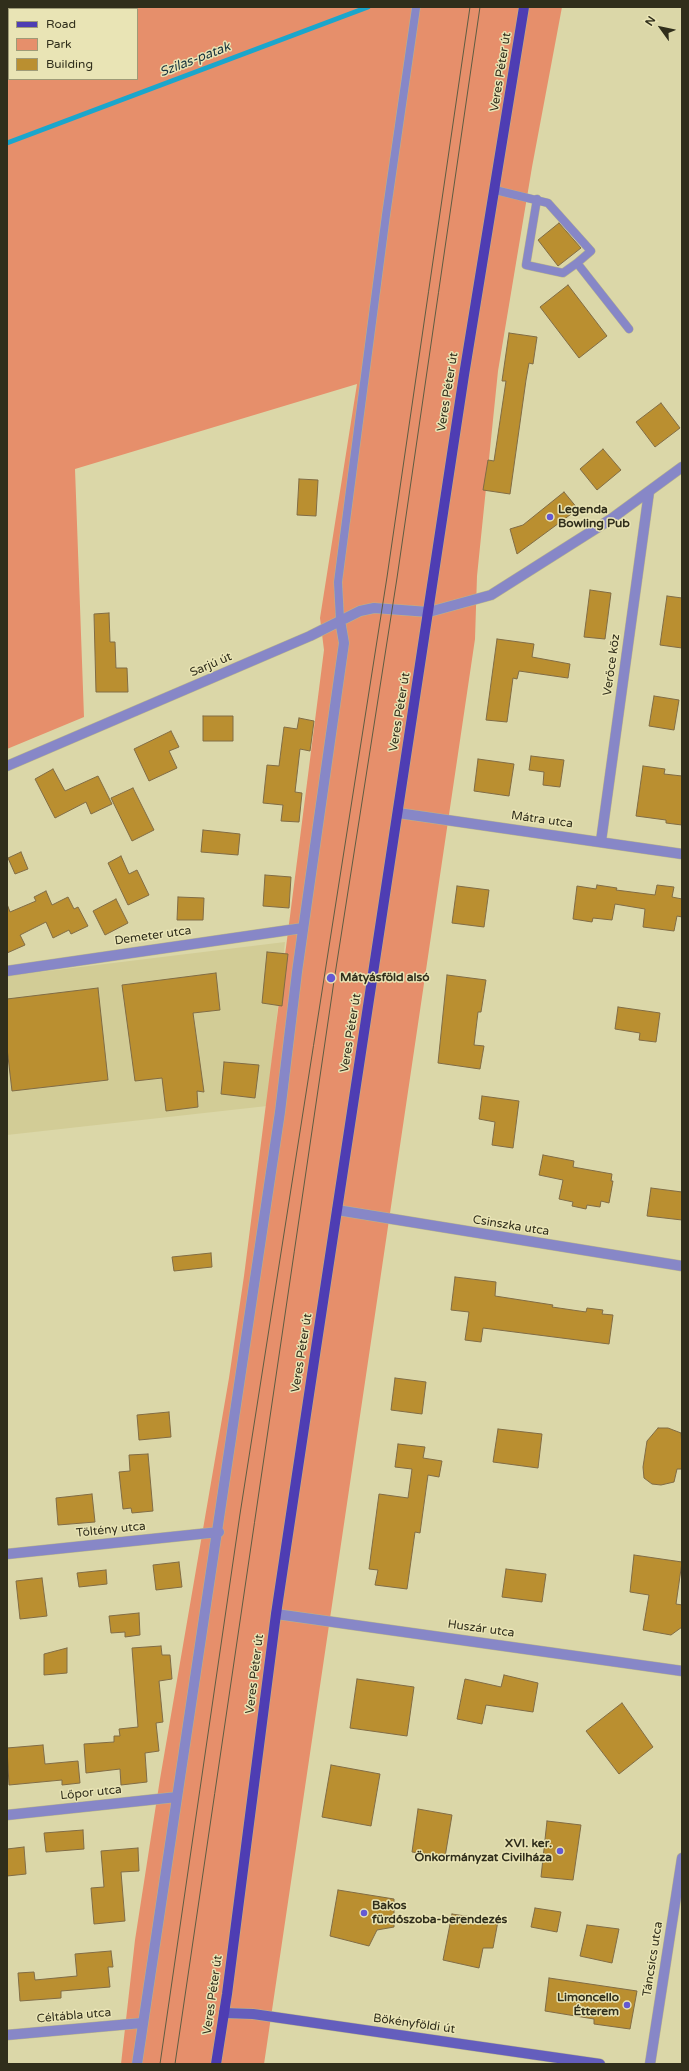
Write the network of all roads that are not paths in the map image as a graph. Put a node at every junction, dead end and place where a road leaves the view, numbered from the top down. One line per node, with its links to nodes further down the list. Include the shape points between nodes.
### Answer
1 (524, 7): 3 (main road, Veres Péter út)
2 (416, 8): 10 (lane, via 338,582)
3 (495, 190): 4 (lane); 9 (main road, Veres Péter út)
4 (537, 200): 5 (lane, via 548,203 591,251); 5 (lane, via 526,265 563,274)
5 (577, 263): 6 (lane)
6 (629, 329)
7 (682, 467): 8 (street, Sarjú út)
8 (649, 492): 9 (street, Sarjú út, via 612,519 491,596); 13 (street, Verőce köz)
9 (429, 612): 10 (street, Sarjú út, via 374,608); 12 (main road, Veres Péter út)
10 (340, 620): 11 (street, Sarjú út, via 310,636); 15 (street, via 344,643)
11 (7, 766)
12 (398, 813): 13 (street, Mátra utca); 17 (main road, Veres Péter út)
13 (601, 841): 14 (street, Mátra utca)
14 (682, 854)
15 (304, 928): 16 (street, Demeter utca); 19 (street)
16 (7, 971)
17 (337, 1210): 18 (street, Csinszka utca); 21 (main road, Veres Péter út)
18 (682, 1266)
19 (219, 1532): 20 (street, Töltény utca); 23 (street)
20 (7, 1554)
21 (276, 1614): 22 (street, Huszár utca); 26 (main road, Veres Péter út)
22 (682, 1671)
23 (177, 1797): 24 (street, Lőpor utca); 27 (street)
24 (7, 1815)
25 (682, 1858): 32 (street, Táncsics utca)
26 (224, 2012): 30 (main road, Veres Péter út); 31 (street, Bökényföldi út)
27 (142, 2023): 28 (street, Céltábla utca); 29 (street)
28 (7, 2035)
29 (137, 2064)
30 (216, 2064)
31 (600, 2064)
32 (650, 2064)

